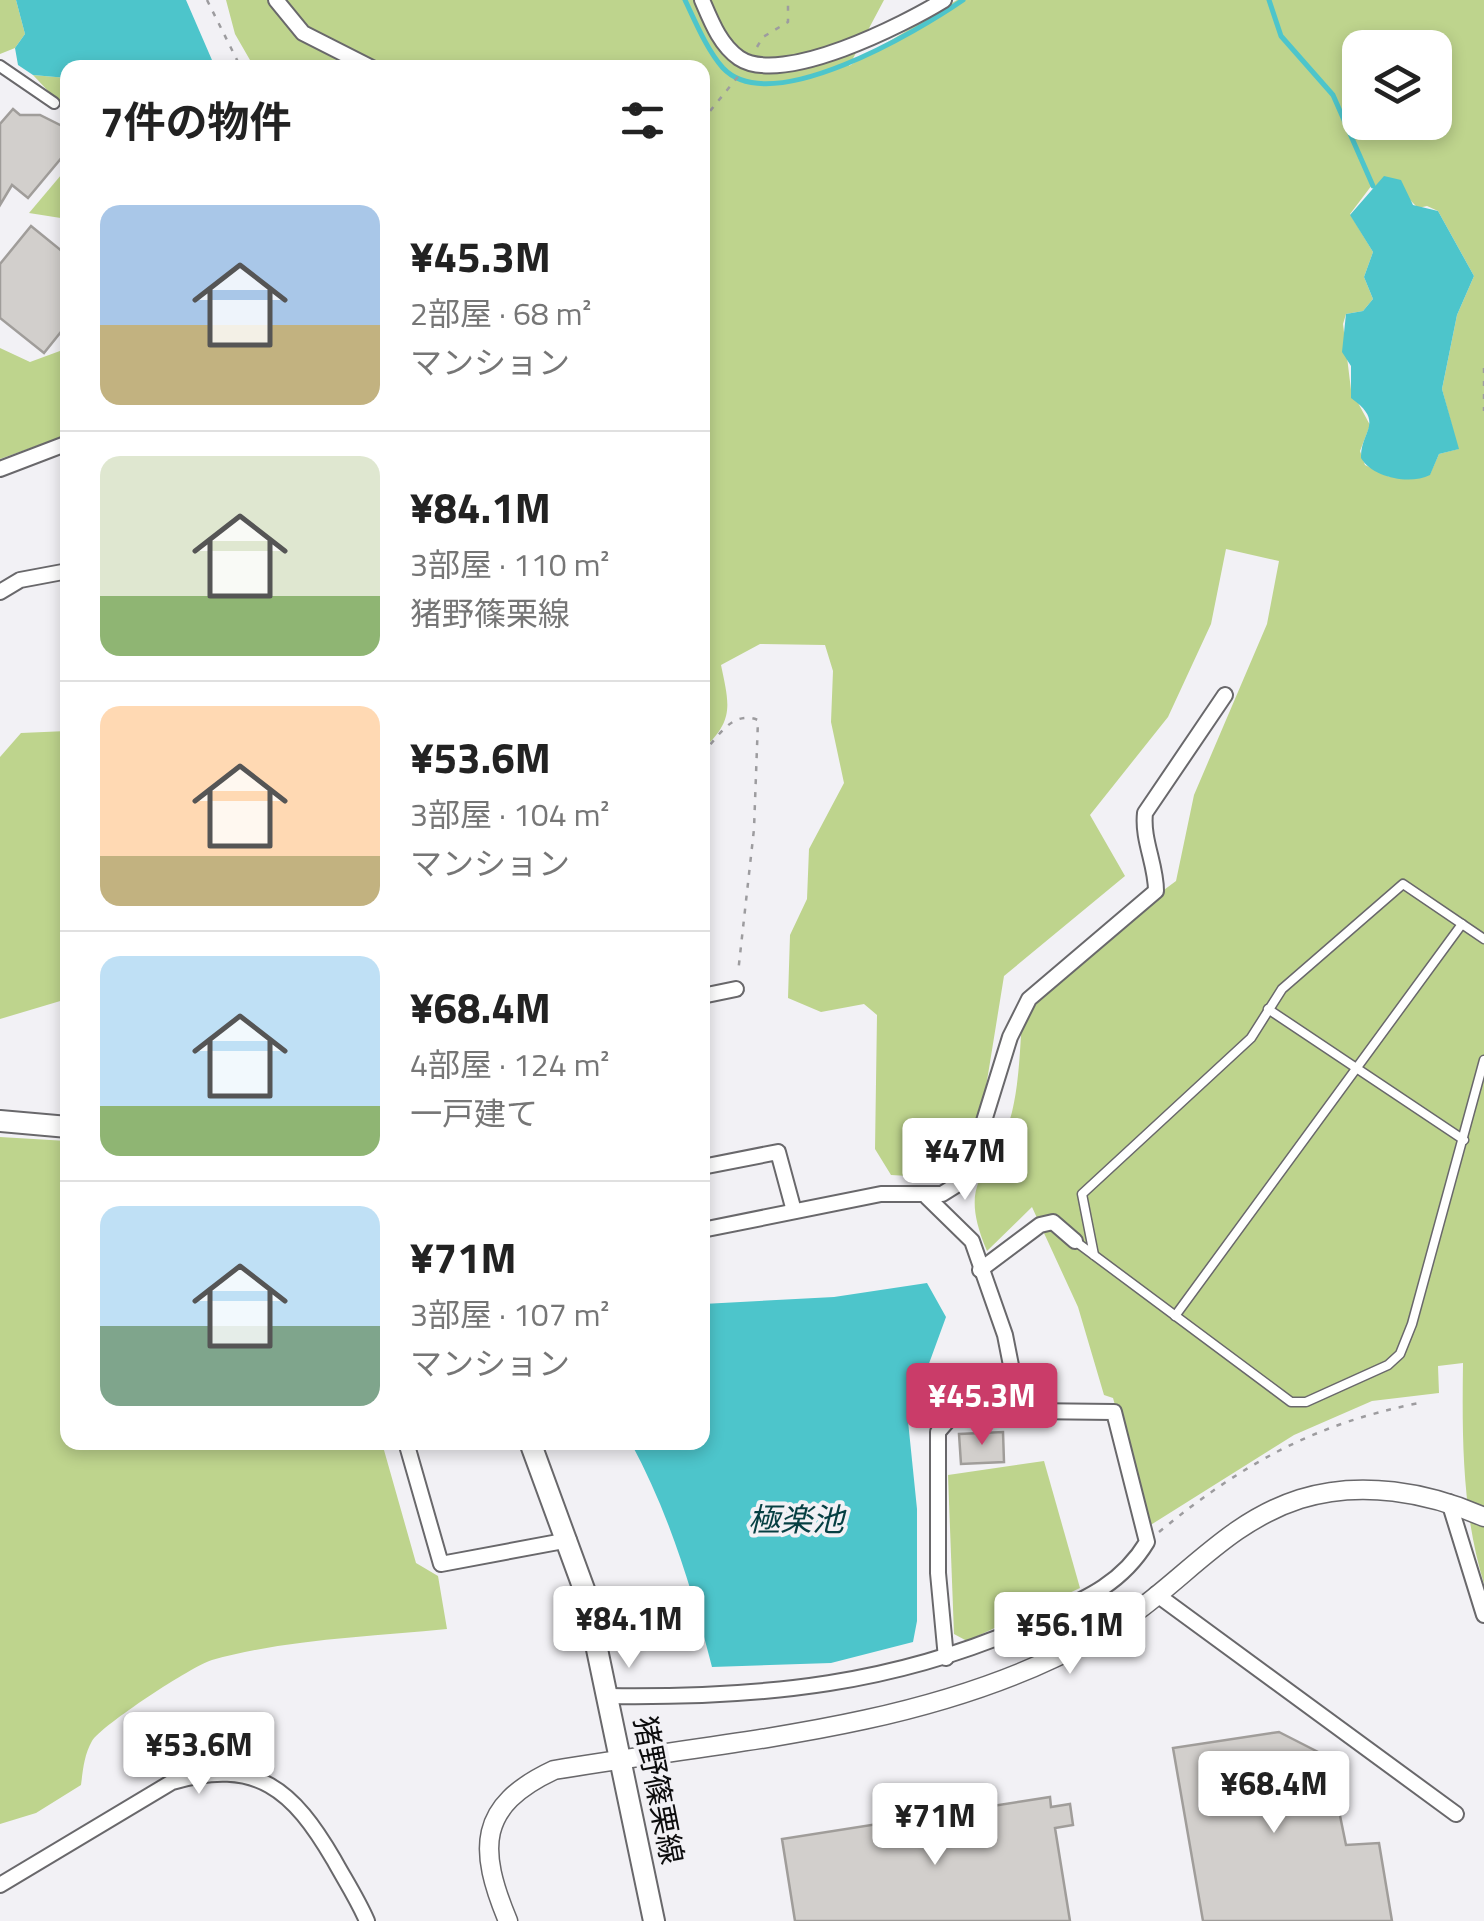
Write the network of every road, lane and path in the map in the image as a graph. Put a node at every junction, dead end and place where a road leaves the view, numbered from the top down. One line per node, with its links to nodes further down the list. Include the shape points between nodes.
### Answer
1 (207, 0): 6 (path)
2 (276, 0): 7 (street, via 303,32)
3 (702, 0): 8 (street, via 720,38)
4 (788, 0): 8 (path, via 788,22 764,37)
5 (944, 0): 8 (street, via 831,54 787,65)
6 (236, 60)
7 (357, 60)
8 (751, 64): 11 (path)
9 (0, 66): 10 (street)
10 (54, 104)
11 (710, 110)
12 (1484, 368): 13 (path)
13 (1484, 412)
14 (60, 446): 15 (street)
15 (0, 469)
16 (60, 572): 17 (street, via 20,580)
17 (0, 592)
18 (1225, 694): 31 (street, via 1145,813 1156,891 1029,999 966,1179)
19 (710, 745): 22 (path, via 734,719 758,720)
20 (1462, 924): 21 (lane); 24 (lane, via 1404,884); 26 (lane)
21 (1484, 939)
22 (736, 989): 23 (street)
23 (710, 994)
24 (1268, 1008): 26 (lane); 35 (lane, via 1251,1038 1082,1194)
25 (1484, 1060): 29 (lane)
26 (1356, 1070): 29 (lane); 37 (lane)
27 (0, 1121): 28 (main road)
28 (60, 1126)
29 (1464, 1140): 37 (lane, via 1412,1324 1400,1354 1388,1364 1306,1402 1291,1402)
30 (710, 1165): 32 (street, via 778,1152)
31 (927, 1197): 32 (street, via 881,1194); 36 (street, via 972,1241)
32 (794, 1211): 33 (street)
33 (710, 1228)
34 (1075, 1241): 35 (lane); 36 (street, via 1053,1222 1040,1225)
35 (1094, 1255): 37 (lane)
36 (980, 1270): 38 (street, via 1006,1334)
37 (1175, 1316)
38 (1018, 1401): 45 (street, via 1026,1411 1114,1412); 48 (street, via 952,1416 938,1432)
39 (1419, 1402): 45 (path, via 1304,1436 1247,1466)
40 (408, 1450): 44 (street, via 441,1564)
41 (533, 1450): 44 (main road, 猪野篠栗線)
42 (1449, 1502): 43 (street); 46 (street, via 1351,1490 1300,1499 1239,1526); 47 (street)
43 (1484, 1517)
44 (569, 1540): 49 (main road, 猪野篠栗線)
45 (1146, 1542): 48 (street, via 1131,1568 1098,1593)
46 (1156, 1594): 50 (street, via 1053,1659 950,1697 812,1730); 51 (street)
47 (1484, 1615)
48 (946, 1658): 49 (street, via 829,1684 700,1697)
49 (609, 1696): 50 (main road, 猪野篠栗線)
50 (623, 1758): 54 (street, via 554,1770 501,1804 489,1868); 55 (main road, 猪野篠栗線)
51 (1456, 1814)
52 (0, 1886): 53 (street, via 172,1782 244,1775 272,1784 309,1817)
53 (367, 1921)
54 (508, 1921)
55 (654, 1921)

